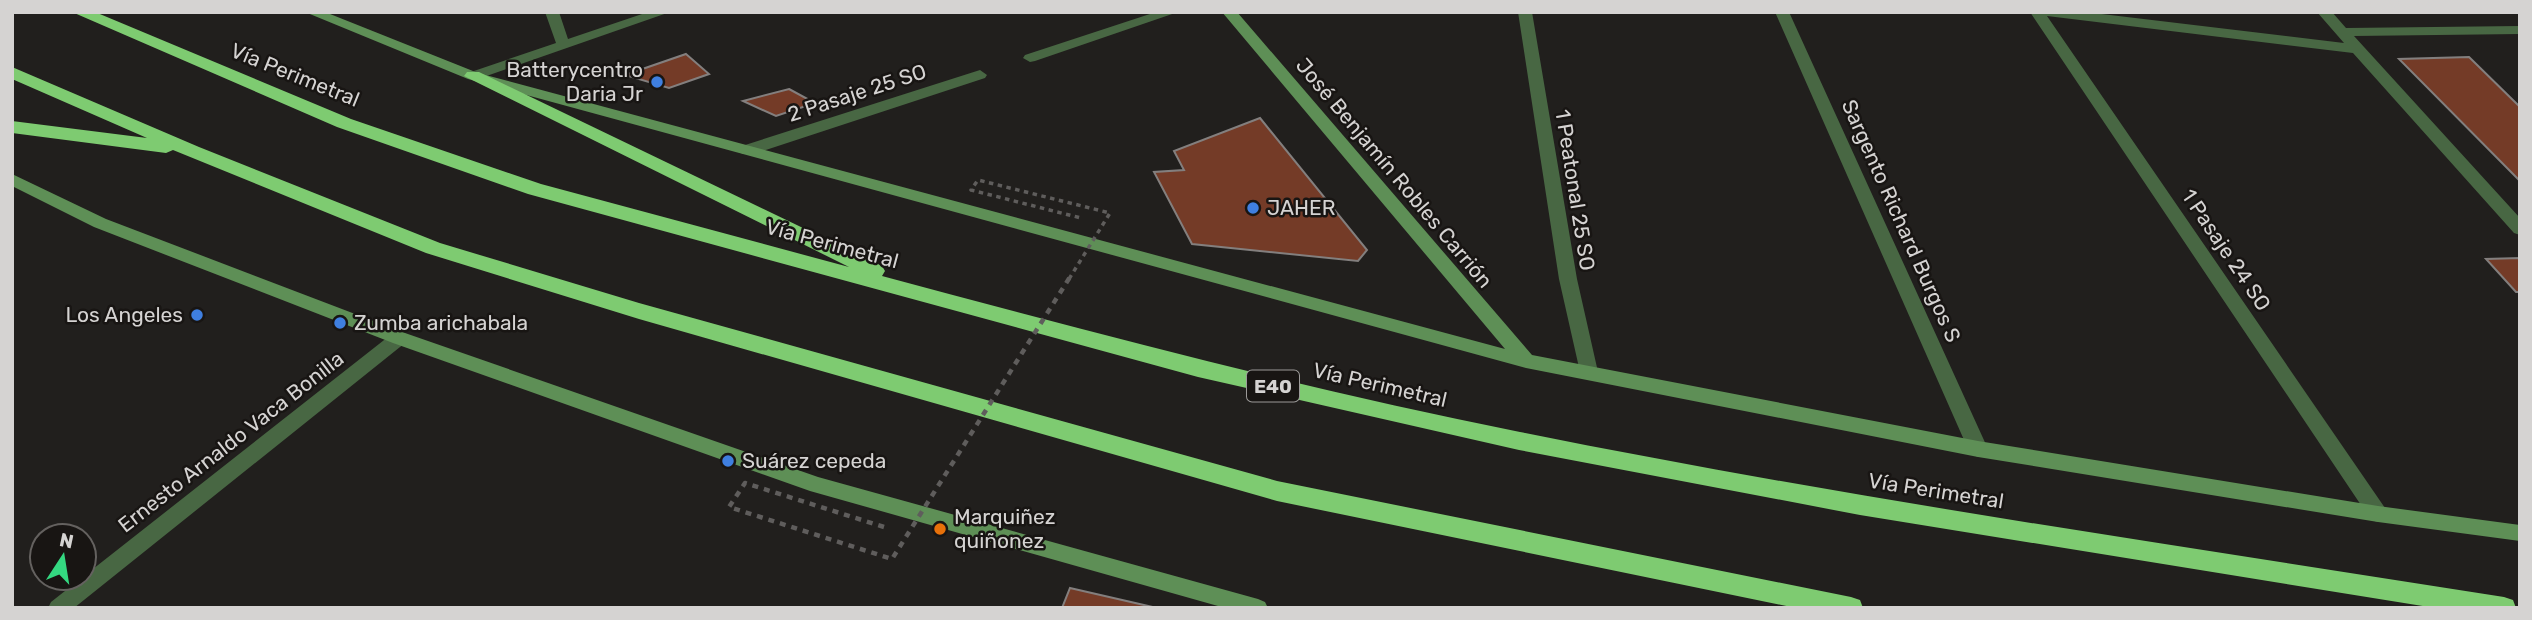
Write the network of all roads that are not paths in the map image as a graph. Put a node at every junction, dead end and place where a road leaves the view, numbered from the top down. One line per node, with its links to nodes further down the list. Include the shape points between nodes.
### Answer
1 (80, 12): 25 (highway, Vía Perimetral / E40, via 344,123 535,189)
2 (312, 12): 19 (street)
3 (552, 12): 14 (street)
4 (663, 12): 14 (street)
5 (1171, 12): 16 (street)
6 (1229, 12): 27 (street, José Benjamín Robles Carrión)
7 (1525, 12): 28 (street, 1 Peatonal 25 SO, via 1568,279)
8 (1782, 12): 29 (street, Sargento Richard Burgos S)
9 (2037, 12): 30 (street, 1 Pasaje 24 SO)
10 (2047, 12): 15 (street)
11 (2325, 12): 13 (street)
12 (2520, 30): 13 (street)
13 (2343, 32): 15 (street)
14 (563, 44): 19 (street)
15 (2358, 49): 24 (street)
16 (1030, 58)
17 (12, 72): 21 (highway)
18 (980, 75): 22 (street, 2 Pasaje 25 SO)
19 (473, 76): 22 (street); 25 (highway)
20 (12, 127): 21 (highway)
21 (192, 150): 34 (highway, via 433,248 652,315 1277,491)
22 (748, 150): 27 (street)
23 (12, 179): 26 (street, via 100,223)
24 (2520, 229)
25 (918, 291): 35 (highway, Vía Perimetral / E40, via 1198,369 1519,441 1860,505)
26 (399, 338): 32 (street, via 817,485); 33 (street, Ernesto Arnaldo Vaca Bonilla)
27 (1526, 361): 28 (street)
28 (1589, 372): 29 (street)
29 (1978, 449): 30 (street)
30 (2378, 514): 31 (street)
31 (2520, 533)
32 (1249, 607)
33 (58, 608)
34 (1851, 608)
35 (2504, 608)

